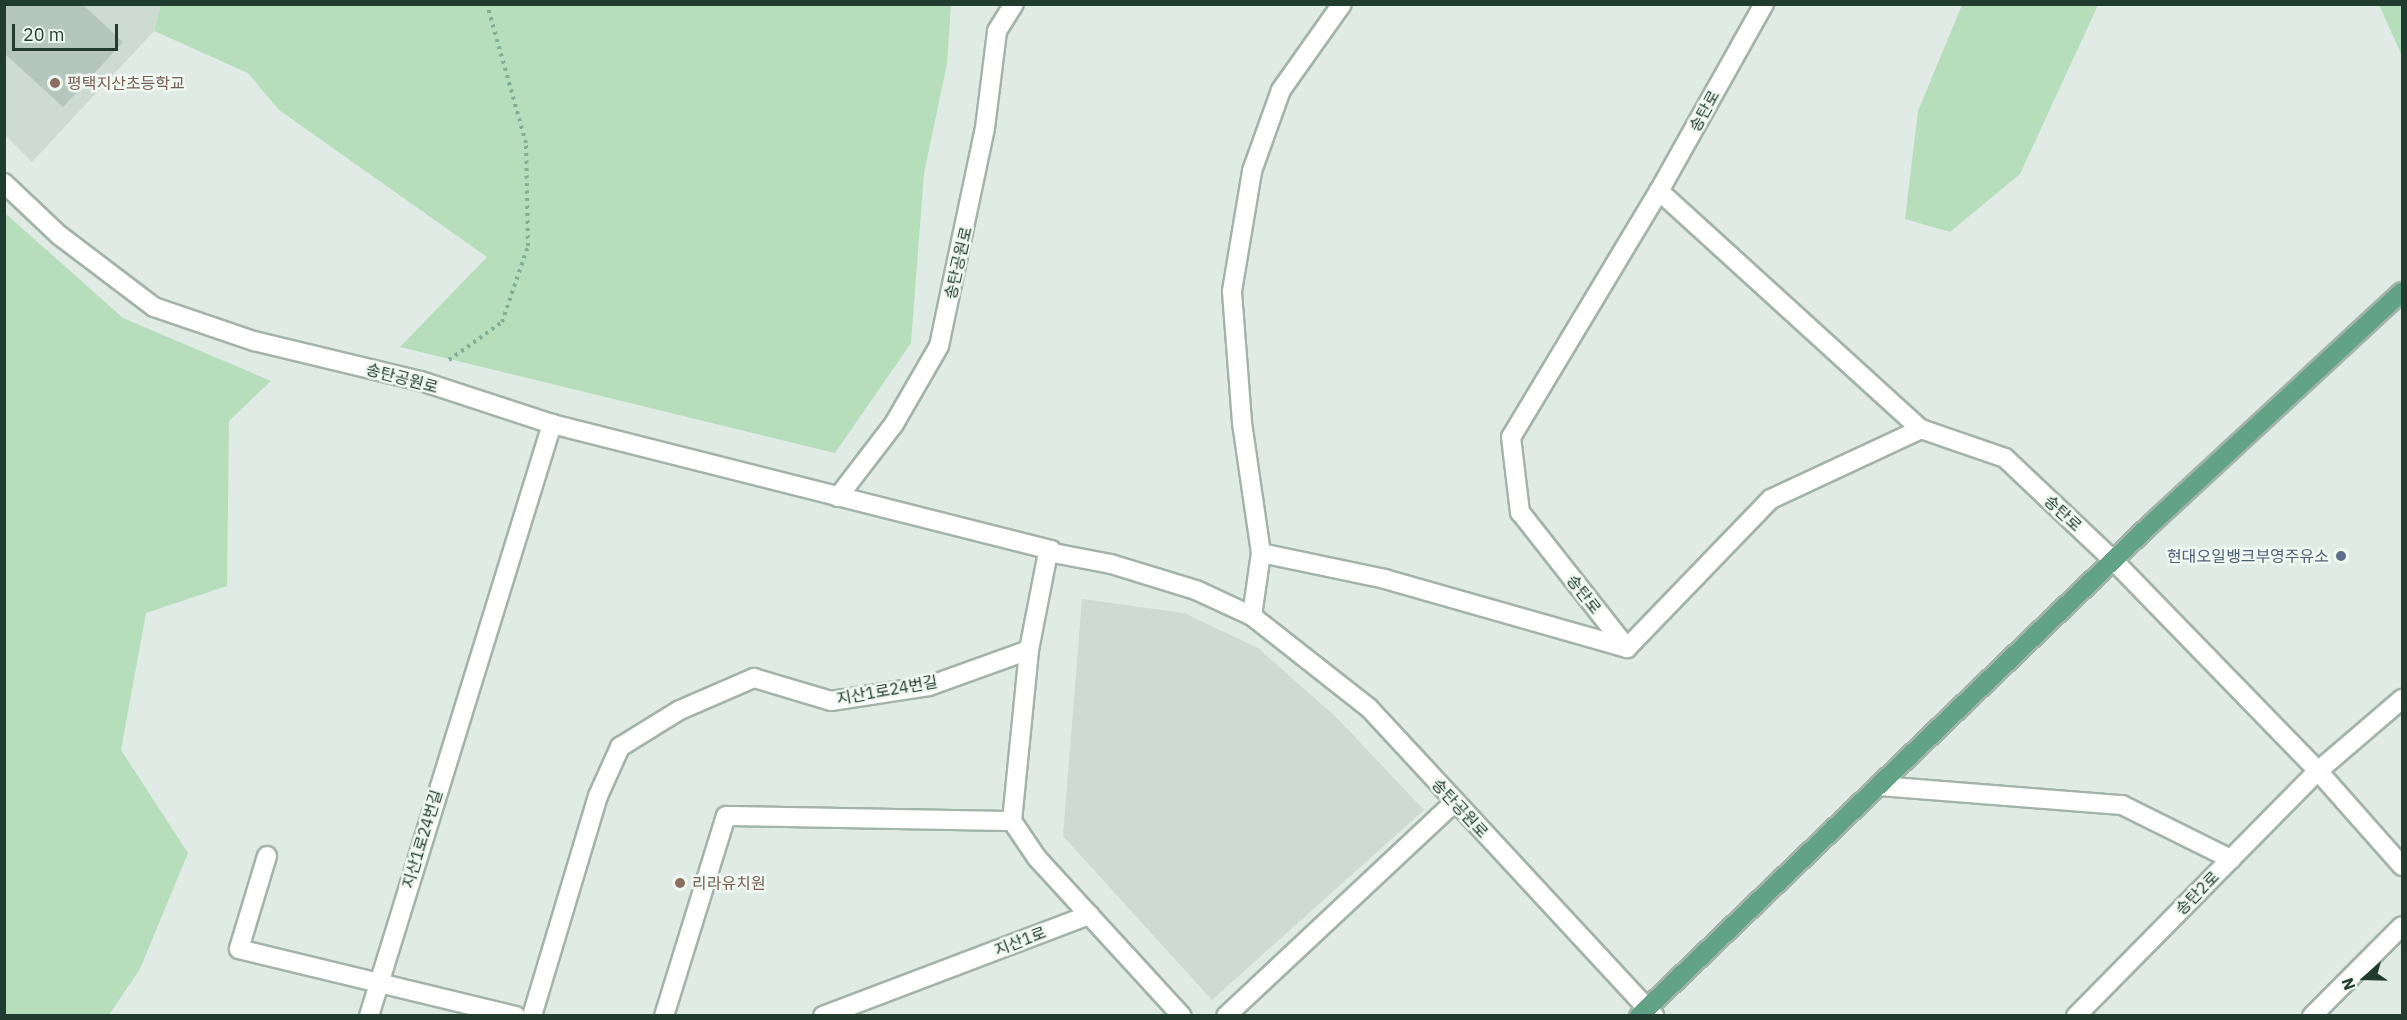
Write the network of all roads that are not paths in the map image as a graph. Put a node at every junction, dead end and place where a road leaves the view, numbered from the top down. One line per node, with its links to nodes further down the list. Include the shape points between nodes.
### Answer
1 (1014, 4): 9 (street, 송탄공원로, via 998,31 981,151 939,346 894,424)
2 (1342, 4): 11 (street, via 1281,90 1252,171 1232,291 1242,422)
3 (1764, 4): 5 (street, 송탄로)
4 (4, 183): 7 (street, 송탄공원로, via 58,235 154,307 254,341 421,381)
5 (1659, 191): 8 (street); 14 (street, 송탄로, via 1511,437 1520,512)
6 (2403, 292): 12 (main road)
7 (552, 424): 9 (street, 송탄공원로); 26 (street, 지산1로24번길)
8 (1921, 429): 12 (street, 송탄로, via 2005,458); 14 (street, via 1772,499)
9 (838, 496): 10 (street, 송탄공원로, via 1051,550)
10 (1048, 552): 13 (street, 송탄공원로, via 1111,564 1196,590); 15 (street)
11 (1261, 553): 13 (street); 14 (street, via 1385,579)
12 (2113, 560): 17 (street); 18 (main road)
13 (1252, 616): 19 (street, 송탄공원로, via 1369,708)
14 (1627, 648)
15 (1029, 650): 20 (street); 31 (street, 지산1로24번길, via 929,686 831,700 754,678 680,710 620,747 598,796)
16 (2403, 699): 17 (street, 송탄2로)
17 (2318, 771): 22 (street, 송탄2로); 23 (street)
18 (1878, 786): 22 (street, via 2122,805); 27 (main road)
19 (1455, 802): 27 (street, 송탄공원로); 35 (street)
20 (1012, 821): 24 (street, via 1037,858); 32 (street, via 726,816)
21 (267, 856): 26 (street, via 238,949)
22 (2231, 859): 28 (street, 송탄2로)
23 (2403, 866)
24 (1089, 915): 33 (street, 지산1로); 34 (street)
25 (2403, 926): 36 (street)
26 (378, 980): 29 (street, 지산1로24번길); 30 (street)
27 (1647, 1013)
28 (2084, 1013)
29 (369, 1016)
30 (516, 1016)
31 (532, 1016)
32 (664, 1016)
33 (823, 1016)
34 (1182, 1016)
35 (1226, 1016)
36 (2312, 1016)

